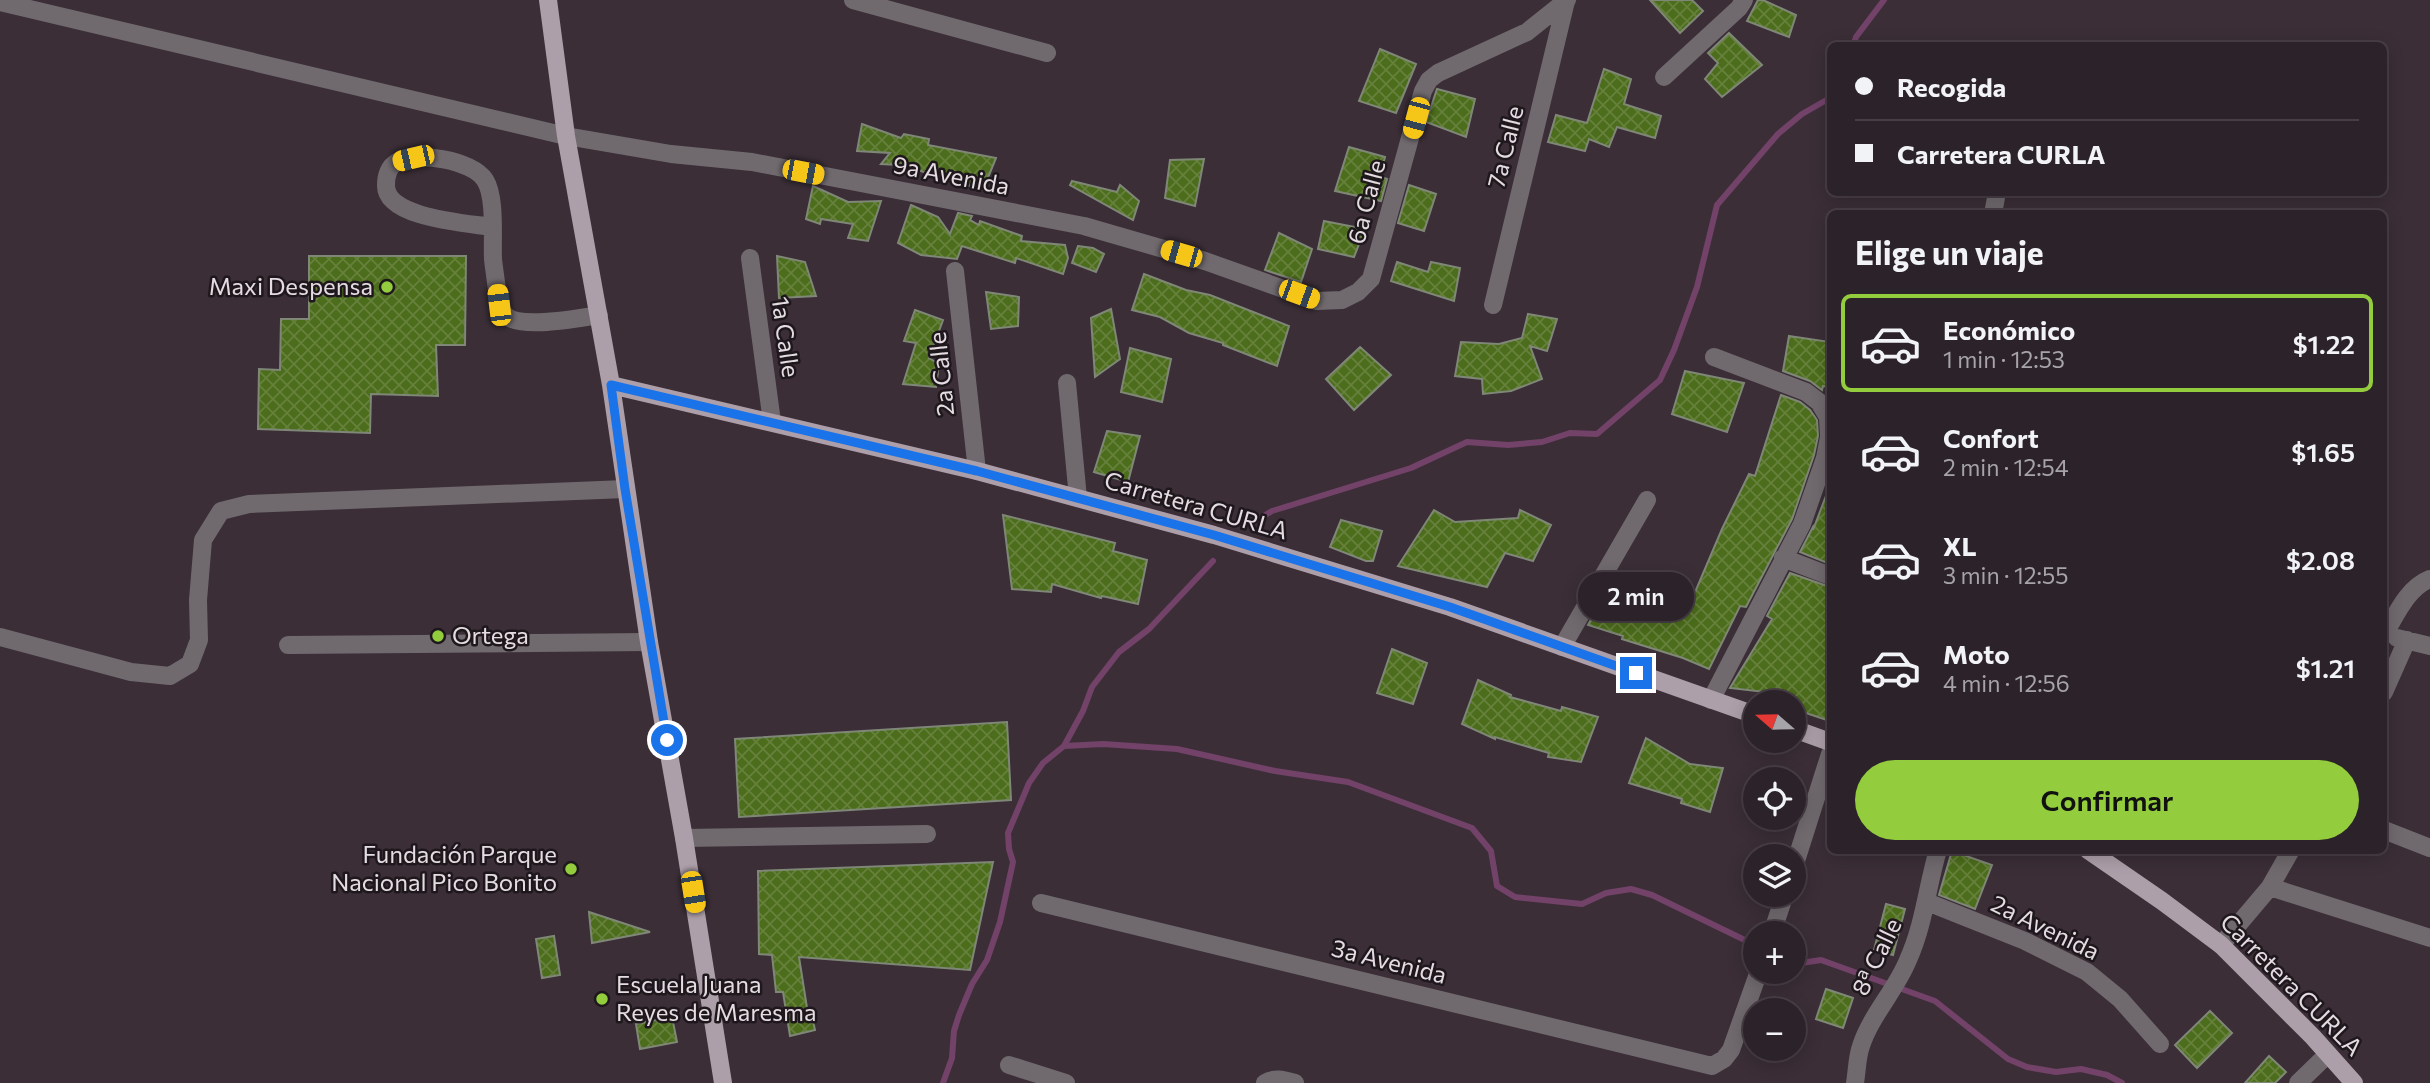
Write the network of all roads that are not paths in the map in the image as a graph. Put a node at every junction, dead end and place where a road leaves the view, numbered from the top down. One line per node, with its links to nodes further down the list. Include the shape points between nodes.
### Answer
1 (548, 0): 8 (main road)
2 (853, 0): 6 (street)
3 (1744, 0): 7 (street)
4 (1566, 1): 12 (street, 6a Calle, via 1527,32 1429,80 1371,279 1342,300); 13 (street, 7a Calle)
5 (0, 2): 8 (street, 9a Avenida)
6 (1047, 53)
7 (1664, 77)
8 (566, 136): 12 (street, 9a Avenida, via 752,162 1084,226 1205,261); 14 (main road)
9 (492, 227): 9 (street, via 486,181 475,169 413,158 396,162 387,172 385,188 397,205 415,214); 14 (street, via 499,305 505,316 546,322)
10 (750, 258): 19 (street, 1a Calle)
11 (955, 271): 21 (street, 2a Calle)
12 (1317, 301)
13 (1493, 305)
14 (599, 315): 17 (main road)
15 (1714, 357): 18 (street, via 1806,393)
16 (1067, 383): 23 (street)
17 (611, 385): 19 (main road, Carretera CURLA); 22 (main road)
18 (1827, 415)
19 (772, 422): 21 (main road, Carretera CURLA)
20 (1827, 448): 25 (street, via 1802,524)
21 (977, 471): 23 (main road, Carretera CURLA)
22 (625, 489): 30 (street, via 249,504 221,511 203,540 199,640 191,664 170,676 131,672); 32 (main road)
23 (1078, 498): 35 (main road, Carretera CURLA, via 1450,607)
24 (1647, 500): 35 (street)
25 (1783, 558): 26 (street); 37 (street)
26 (1827, 575)
27 (2430, 579): 28 (street, via 2409,595)
28 (2387, 630)
29 (2387, 636): 31 (street)
30 (0, 637)
31 (2407, 639): 34 (street); 36 (street)
32 (649, 642): 33 (street); 44 (main road)
33 (288, 645)
34 (2430, 646)
35 (1562, 647): 37 (main road, Carretera CURLA)
36 (2387, 685)
37 (1711, 700): 38 (main road, Carretera CURLA)
38 (1743, 711)
39 (1806, 733): 40 (main road)
40 (1827, 741)
41 (1827, 763): 45 (street)
42 (2387, 831): 46 (street)
43 (927, 834): 44 (street)
44 (684, 838): 59 (main road)
45 (1801, 844)
46 (2430, 848)
47 (1937, 854): 51 (street, 8ª Calle)
48 (2094, 854): 54 (main road, Carretera CURLA)
49 (2289, 854): 50 (street)
50 (2270, 887): 53 (street); 54 (street)
51 (1927, 902): 56 (street, 2a Avenida, via 2025,941 2087,972 2120,999); 61 (street, 8ª Calle, via 1908,960 1861,1046)
52 (1041, 903): 55 (street, 3a Avenida, via 1712,1066 1731,1050)
53 (2430, 938)
54 (2221, 945): 57 (main road, Carretera CURLA)
55 (1754, 984)
56 (2160, 1044)
57 (2328, 1054): 62 (street); 63 (main road, Carretera CURLA)
58 (1009, 1065): 60 (street)
59 (723, 1083)
60 (1066, 1083)
61 (1854, 1083)
62 (2298, 1083)
63 (2354, 1083)

